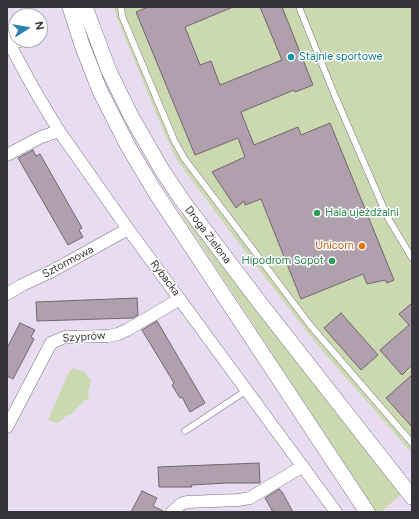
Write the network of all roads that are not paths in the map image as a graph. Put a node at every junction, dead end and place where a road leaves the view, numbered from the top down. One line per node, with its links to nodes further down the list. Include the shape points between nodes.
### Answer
1 (70, 7): 20 (street, Droga Zielona, via 100,91 129,148 154,190)
2 (85, 7): 17 (street, Droga Zielona, via 109,71 130,116 182,200)
3 (121, 7): 15 (lane, via 122,16 164,118 184,158 310,325)
4 (299, 7): 9 (lane, via 388,218)
5 (10, 48): 6 (street, Rybacka)
6 (59, 131): 7 (street, via 41,137); 8 (street, Rybacka)
7 (7, 155)
8 (128, 229): 10 (street, Sztormowa); 11 (street, Rybacka)
9 (412, 258)
10 (7, 294)
11 (180, 299): 12 (street, Rybacka); 13 (street, Szyprów, via 118,334 65,337 51,342)
12 (247, 390): 14 (lane); 16 (street, Rybacka)
13 (7, 427)
14 (185, 431)
15 (412, 443)
16 (303, 466): 18 (street, via 250,498 187,502); 19 (street, Rybacka)
17 (412, 497)
18 (172, 512)
19 (336, 512)
20 (367, 512)

